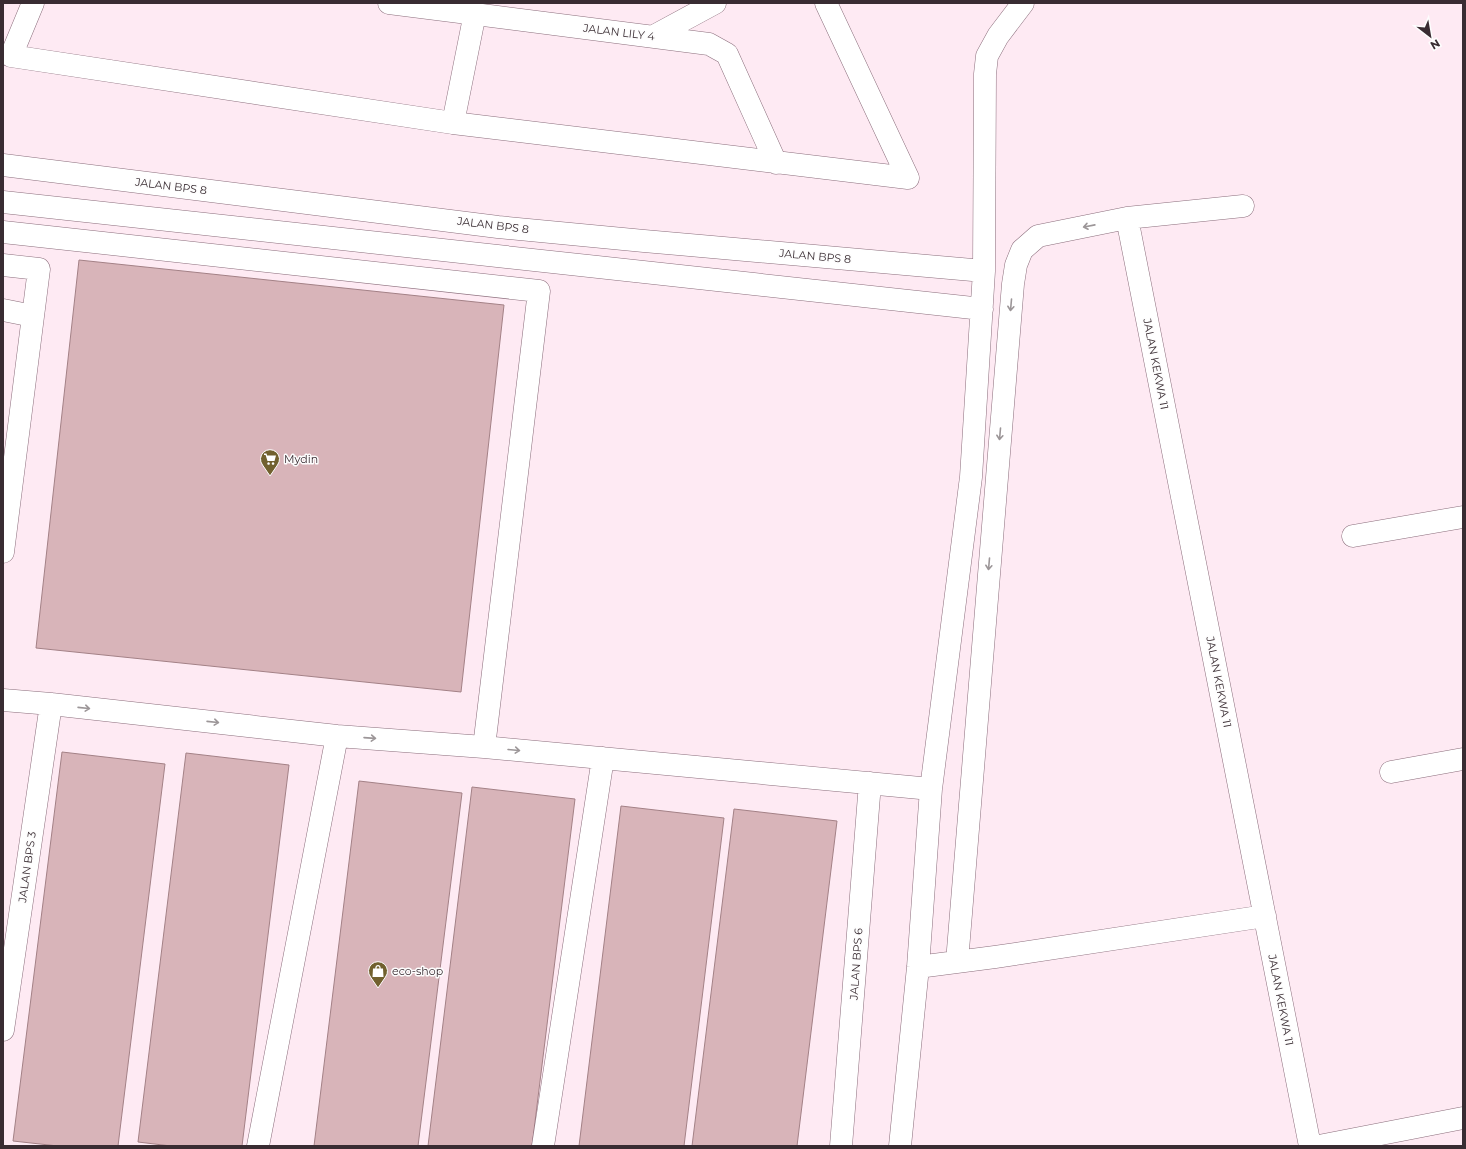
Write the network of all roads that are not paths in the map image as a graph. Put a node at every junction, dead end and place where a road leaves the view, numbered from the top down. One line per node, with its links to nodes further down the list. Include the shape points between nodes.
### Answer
1 (33, 3): 8 (street, via 10,56)
2 (389, 3): 6 (street, JALAN LILY 4)
3 (715, 3): 7 (street)
4 (826, 3): 9 (street, via 908,178)
5 (1023, 3): 16 (street, via 998,36 987,56)
6 (475, 13): 7 (street, JALAN LILY 4); 8 (street)
7 (654, 36): 9 (street, JALAN LILY 4, via 709,44 727,54)
8 (453, 123): 9 (street)
9 (776, 163)
10 (3, 165): 16 (street, JALAN BPS 8, via 498,227)
11 (3, 202): 17 (street)
12 (1243, 206): 13 (street)
13 (1127, 218): 32 (street, JALAN KEKWA 11); 33 (street, one-way to 33, via 1038,236 1022,250 1016,265)
14 (3, 232): 26 (street, via 539,291)
15 (3, 265): 19 (street, via 39,269)
16 (984, 270): 17 (street)
17 (982, 309): 31 (street, via 970,477)
18 (3, 310): 19 (street)
19 (33, 316): 22 (street)
20 (1463, 517): 21 (street)
21 (1354, 536)
22 (3, 552)
23 (3, 700): 24 (street)
24 (51, 704): 25 (street, one-way to 25); 35 (street, JALAN BPS 3)
25 (337, 736): 26 (street, one-way to 26); 38 (street)
26 (484, 747): 27 (street, one-way to 27)
27 (603, 758): 30 (street); 39 (street)
28 (1463, 759): 29 (street)
29 (1391, 772)
30 (870, 783): 31 (street); 40 (street, JALAN BPS 6)
31 (931, 789): 34 (street)
32 (1264, 916): 33 (street); 42 (street, JALAN KEKWA 11)
33 (957, 962): 34 (street)
34 (918, 967): 41 (street)
35 (3, 1030)
36 (1463, 1118): 37 (street)
37 (1407, 1138): 43 (street)
38 (258, 1146)
39 (543, 1146)
40 (841, 1146)
41 (900, 1146)
42 (1310, 1146)
43 (1319, 1146)

